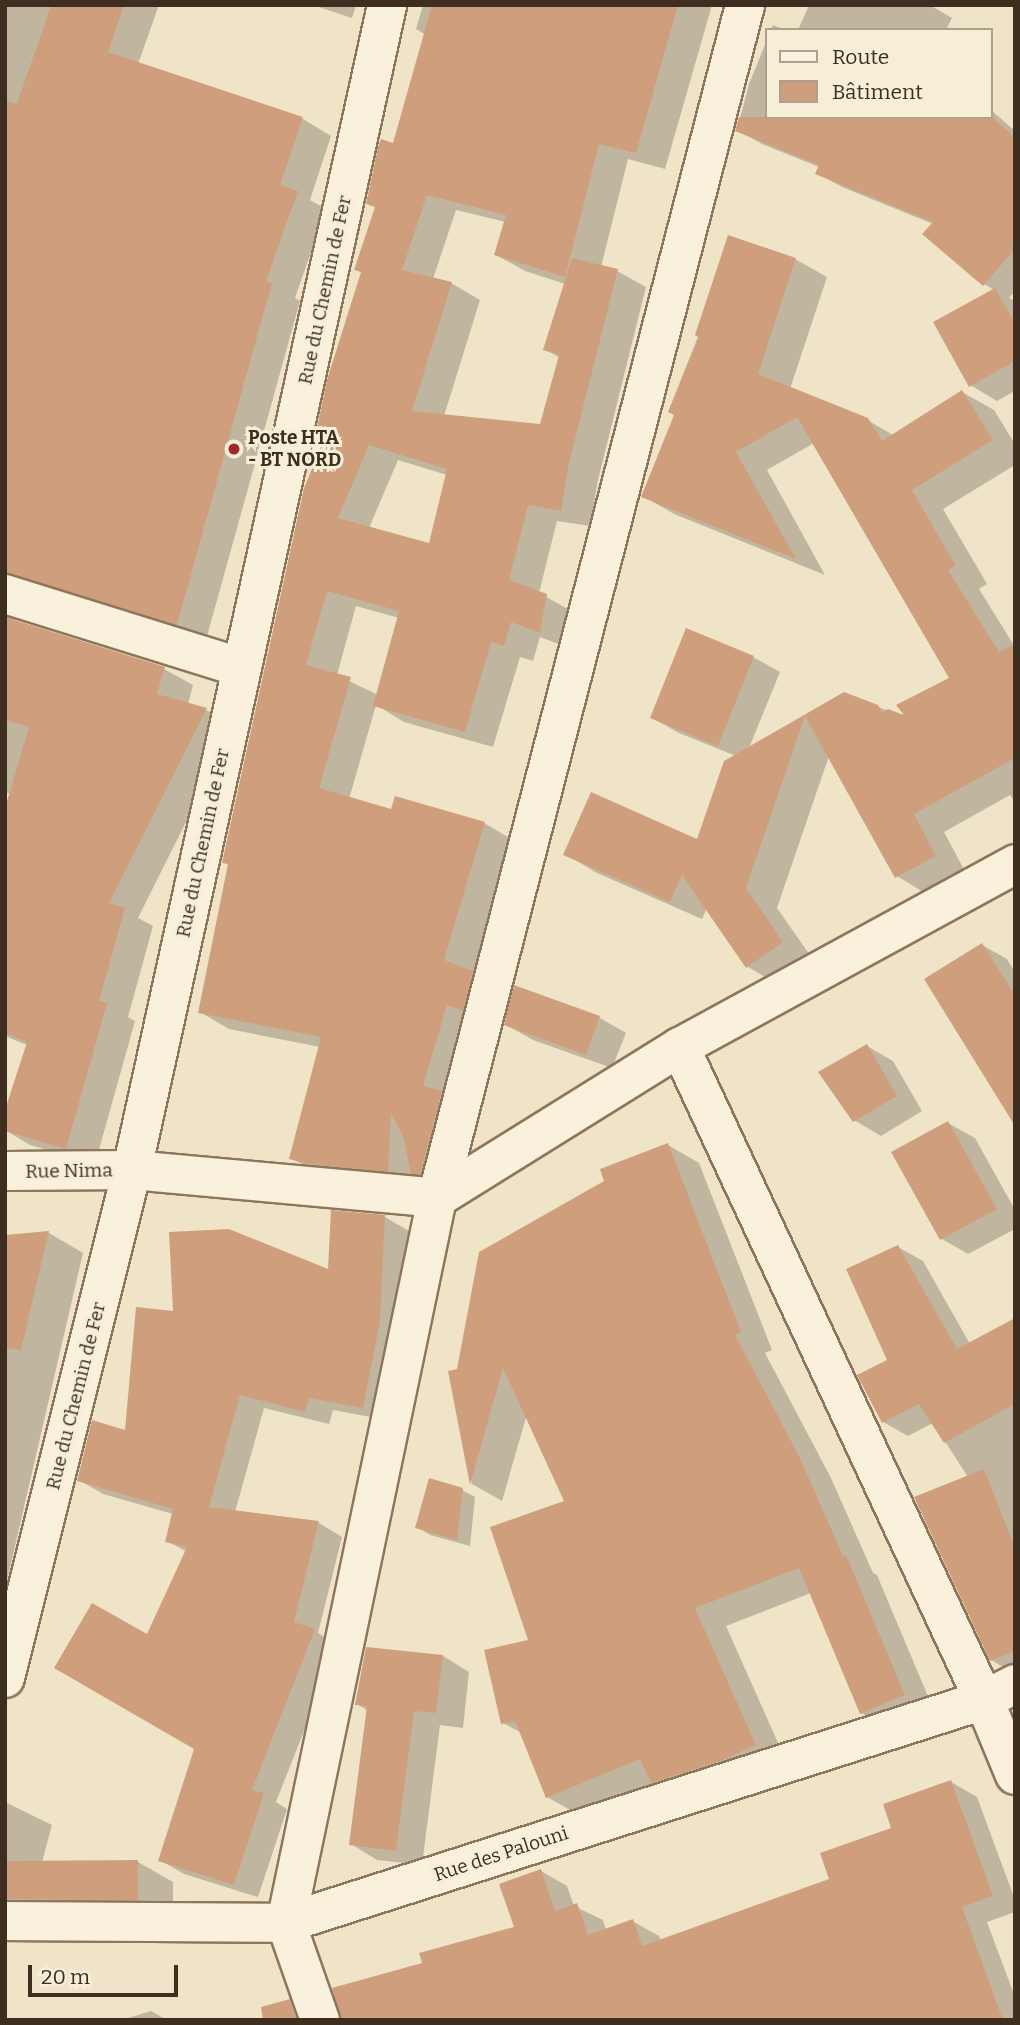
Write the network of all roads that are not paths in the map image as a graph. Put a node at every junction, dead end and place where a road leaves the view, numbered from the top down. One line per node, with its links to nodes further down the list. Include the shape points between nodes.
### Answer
1 (387, 5): 4 (street, Rue du Chemin de Fer)
2 (745, 5): 9 (street)
3 (5, 594): 4 (street)
4 (242, 668): 7 (street, Rue du Chemin de Fer)
5 (1015, 864): 6 (street)
6 (680, 1047): 9 (street); 11 (street)
7 (132, 1170): 8 (street, Rue Nima); 9 (street, Rue Nima); 10 (street, Rue du Chemin de Fer)
8 (5, 1171)
9 (437, 1198): 14 (street)
10 (5, 1678)
11 (1000, 1692): 12 (street); 14 (street, Rue des Palouni)
12 (1015, 1775)
13 (5, 1921): 14 (street, Rue des Palouni)
14 (286, 1923): 15 (street)
15 (320, 2020)

